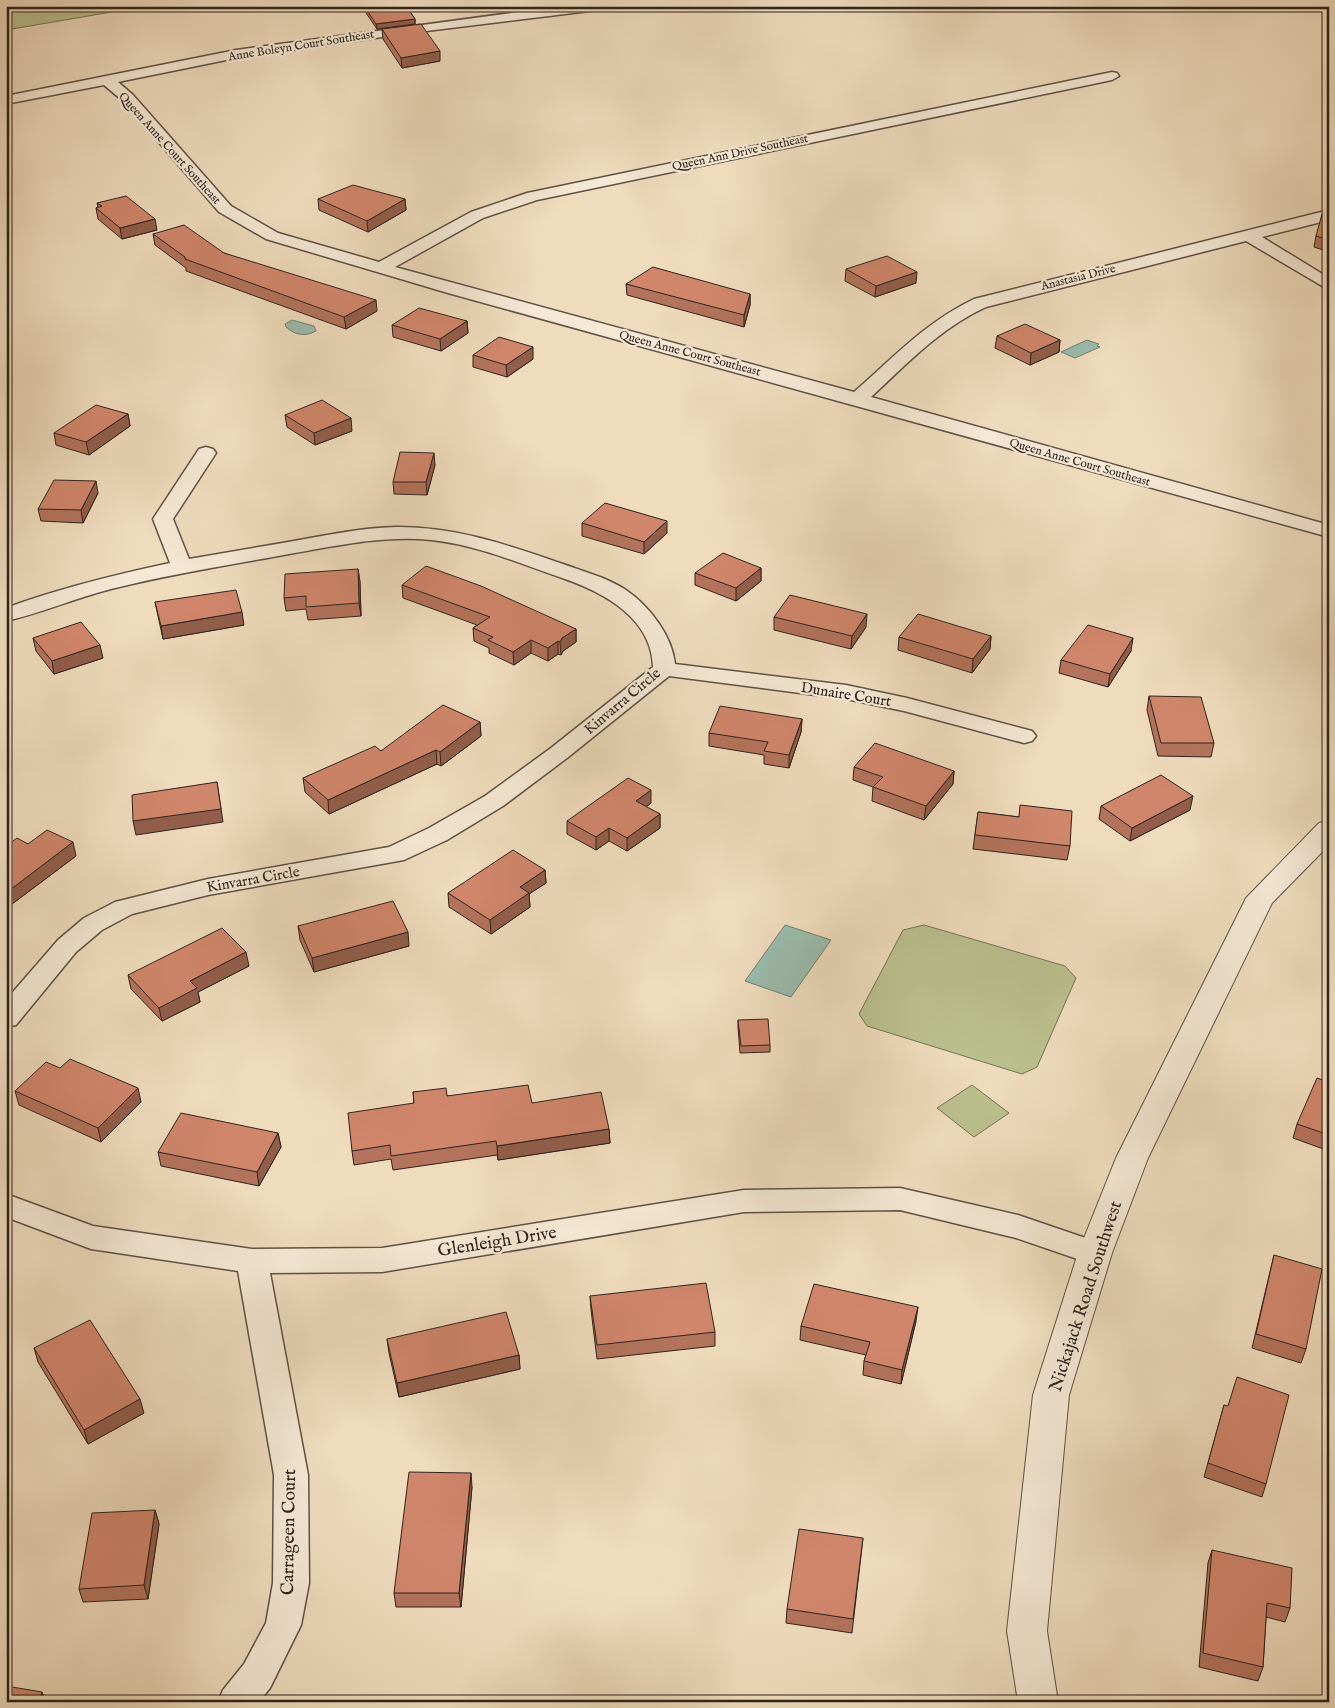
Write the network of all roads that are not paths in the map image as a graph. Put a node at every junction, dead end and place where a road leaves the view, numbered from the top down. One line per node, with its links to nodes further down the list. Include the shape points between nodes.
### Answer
1 (598, 6): 3 (street, Anne Boleyn Court Southeast, via 312,43)
2 (1112, 76): 7 (street, Queen Ann Drive Southeast, via 533,196 477,215)
3 (107, 80): 4 (street, Anne Boleyn Court Southeast); 7 (street, Queen Anne Court Southeast, via 128,98 167,145 232,213 272,236)
4 (6, 100)
5 (1329, 215): 6 (street, Anastasia Drive)
6 (1249, 236): 8 (street); 9 (street, Anastasia Drive, via 980,303 935,329)
7 (382, 267): 9 (street, Queen Anne Court Southeast)
8 (1329, 285)
9 (858, 399): 11 (street, Queen Anne Court Southeast)
10 (206, 453): 12 (street, via 163,519)
11 (1329, 531)
12 (182, 567): 13 (street, Kinvarra Circle, via 123,579); 14 (street, Kinvarra Circle, via 376,533 430,534 470,540 601,584 629,601 646,621 664,652)
13 (6, 615)
14 (664, 669): 15 (street, Dunaire Court, via 846,692); 17 (street, Kinvarra Circle, via 494,801 438,834 395,854 208,887 124,908 93,924 67,946)
15 (1024, 736)
16 (1324, 839): 19 (street, Nickajack Road Southwest, via 1260,898 1132,1158)
17 (6, 1018)
18 (6, 1205): 20 (street, Glenleigh Drive, via 91,1237)
19 (1095, 1253): 20 (street, Glenleigh Drive, via 1018,1227 900,1200 744,1201 382,1260); 22 (street, Nickajack Road Southwest, via 1051,1395 1027,1630)
20 (252, 1261): 21 (street, Carrageen Court, via 292,1475 291,1583 283,1624 257,1676)
21 (236, 1702)
22 (1038, 1702)

